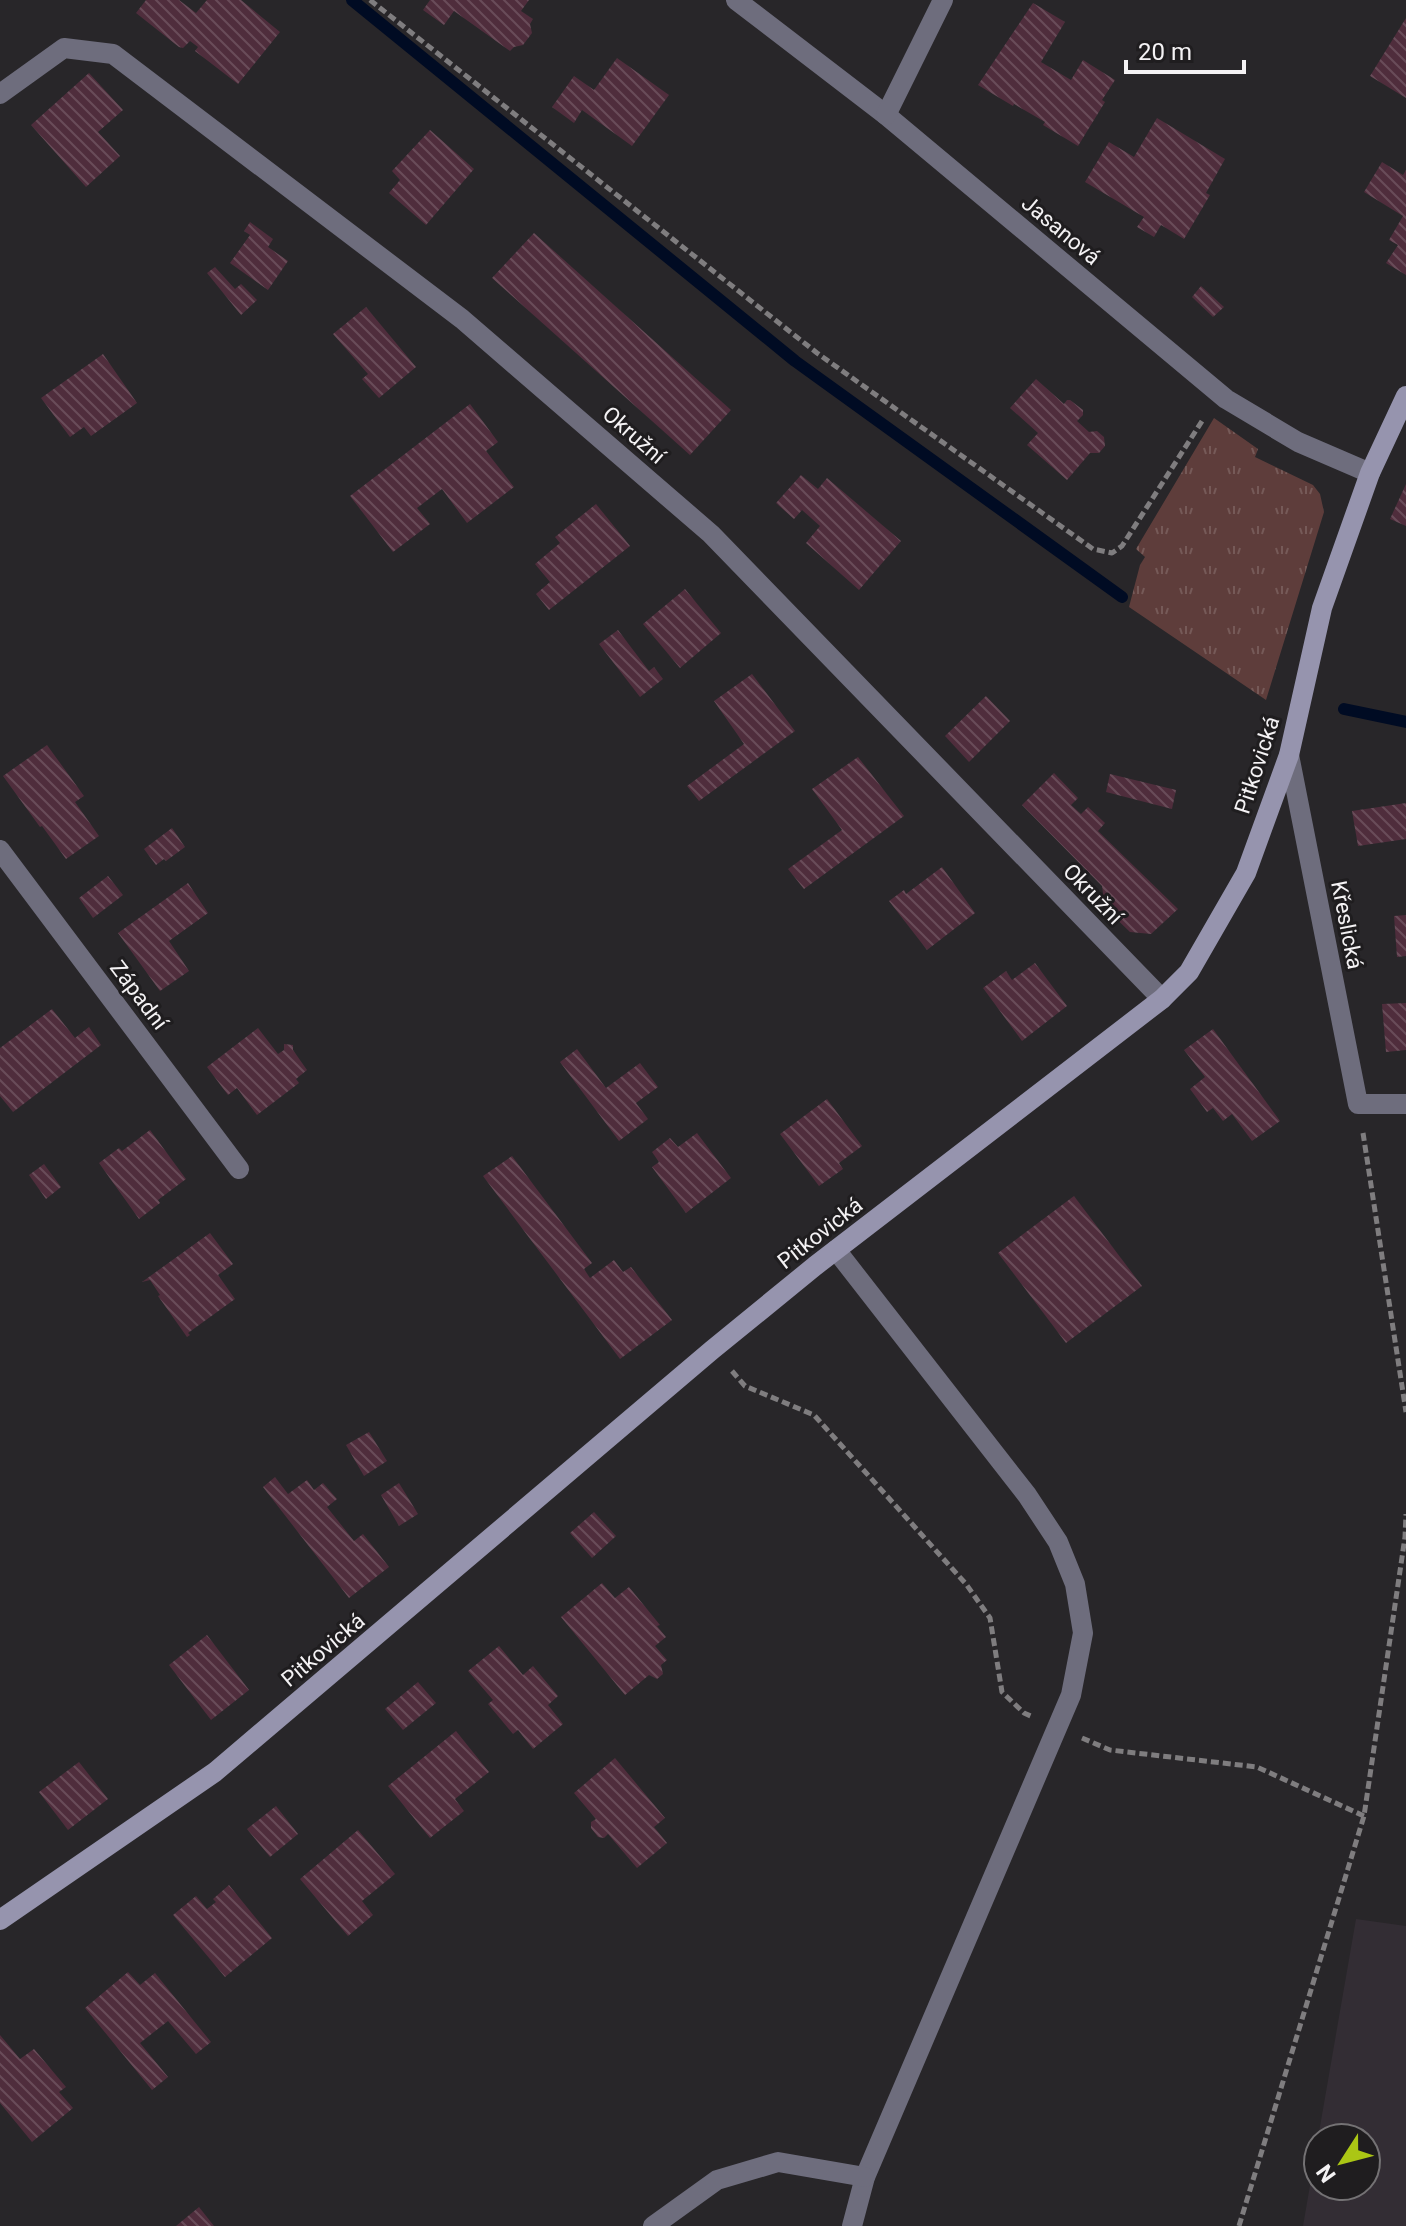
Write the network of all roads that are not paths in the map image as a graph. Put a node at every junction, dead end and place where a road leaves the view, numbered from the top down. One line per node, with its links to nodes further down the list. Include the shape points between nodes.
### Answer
1 (736, 0): 4 (street, Jasanová)
2 (943, 0): 4 (street)
3 (0, 94): 9 (street, Okružní, via 64,48 113,54 462,319 711,534)
4 (886, 115): 6 (street, Jasanová, via 1220,394 1298,442)
5 (1406, 396): 6 (street, Pitkovická)
6 (1370, 473): 7 (street, Pitkovická, via 1322,608)
7 (1289, 755): 9 (street, Pitkovická, via 1246,873 1189,972); 10 (street, Křeslická, via 1358,1104)
8 (0, 850): 11 (street, Západní)
9 (1162, 999): 12 (street, Pitkovická)
10 (1406, 1104)
11 (239, 1169)
12 (836, 1250): 13 (street, Pitkovická, via 215,1772); 14 (street, via 1058,1542 1075,1584 1083,1633 1071,1695)
13 (0, 1920)
14 (865, 2177): 15 (street, via 778,2162 717,2180); 16 (street)
15 (653, 2226)
16 (852, 2226)

